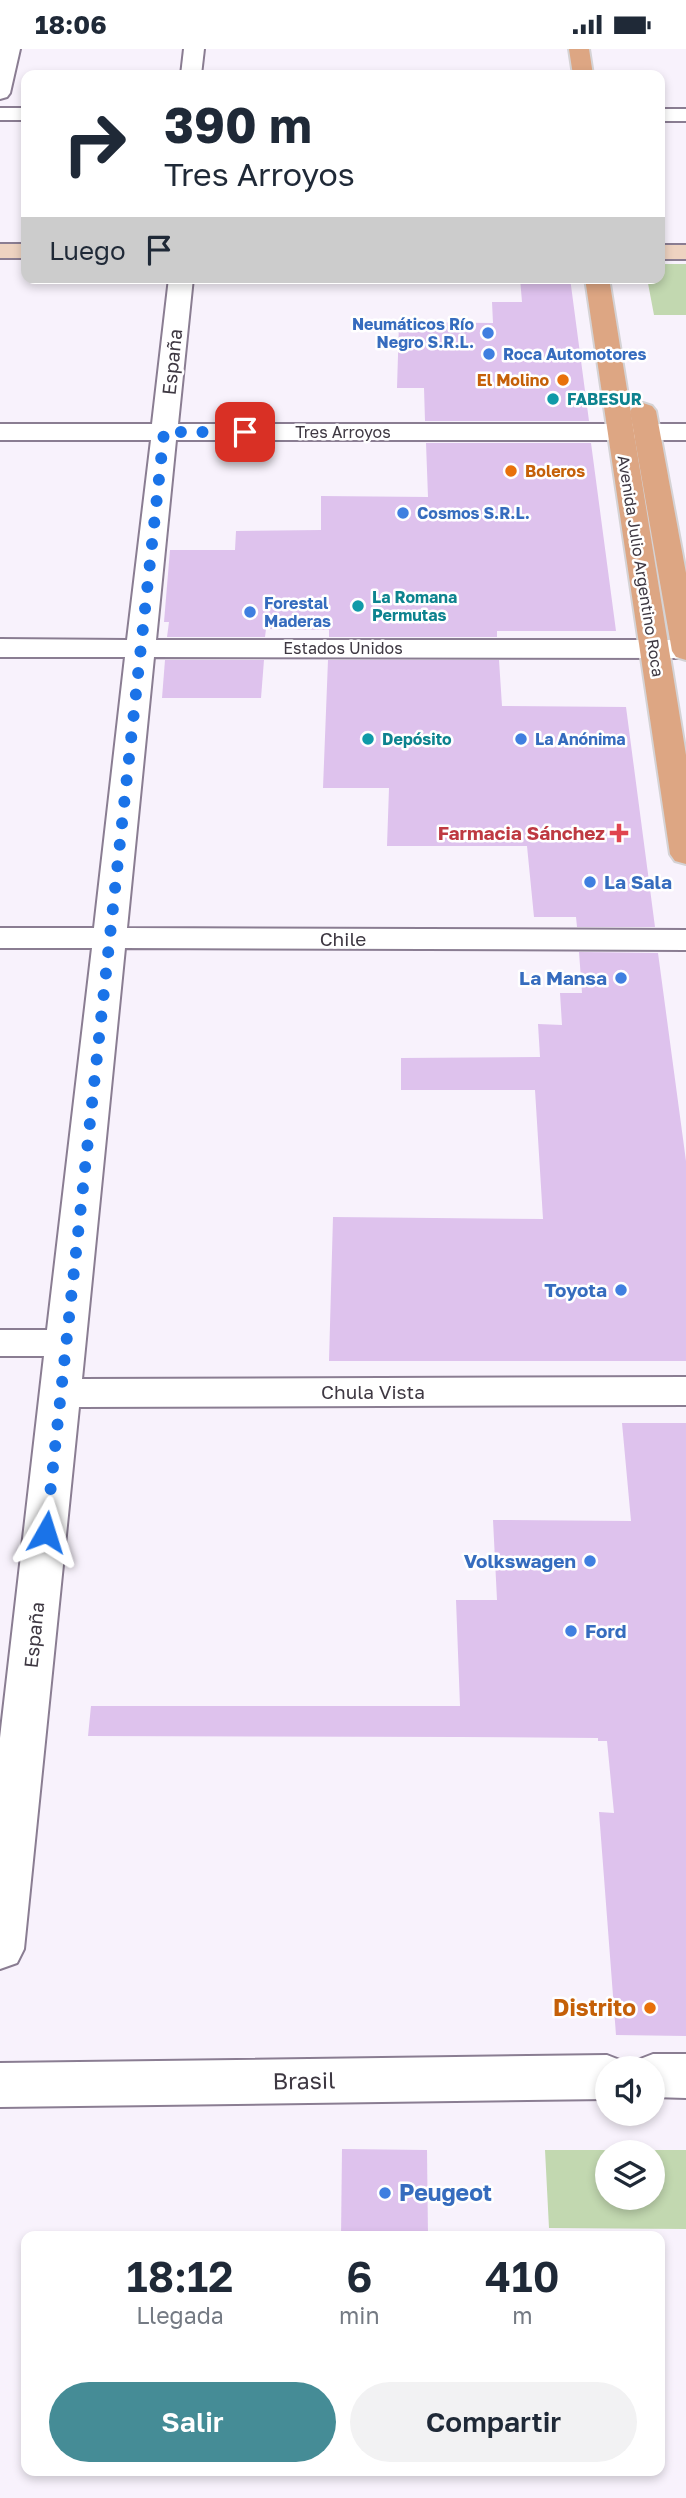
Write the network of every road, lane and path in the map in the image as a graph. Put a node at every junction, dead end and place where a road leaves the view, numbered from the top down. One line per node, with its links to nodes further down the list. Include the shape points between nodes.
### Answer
1 (10, 49): 8 (street)
2 (194, 49): 5 (street)
3 (559, 49): 6 (main road)
4 (579, 49): 7 (main road)
5 (192, 70)
6 (563, 70)
7 (582, 70)
8 (0, 93)
9 (0, 114): 10 (street)
10 (21, 114)
11 (665, 115): 12 (street)
12 (686, 115)
13 (0, 251): 14 (main road)
14 (21, 251)
15 (665, 252): 16 (main road)
16 (686, 252)
17 (180, 284): 21 (street, España)
18 (598, 284): 22 (main road, Avenida Julio Argentino Roca)
19 (621, 284): 22 (main road, Avenida Julio Argentino Roca)
20 (0, 432): 21 (street, Tres Arroyos)
21 (164, 432): 22 (street, Tres Arroyos); 25 (street, España)
22 (634, 432): 23 (street, Tres Arroyos); 26 (main road, Avenida Julio Argentino Roca); 27 (main road, Avenida Julio Argentino Roca)
23 (686, 432)
24 (0, 647): 25 (street, Estados Unidos)
25 (141, 648): 26 (street, Estados Unidos); 30 (street, España)
26 (654, 649): 27 (street, Estados Unidos); 28 (main road, Avenida Julio Argentino Roca)
27 (686, 649)
28 (686, 854)
29 (0, 938): 30 (street, Chile)
30 (109, 939): 31 (street, Chile); 33 (street, España)
31 (686, 940)
32 (0, 1343): 33 (street)
33 (67, 1343): 35 (street, España)
34 (686, 1391): 35 (street, Chula Vista)
35 (61, 1392): 36 (street, España)
36 (0, 1949)
37 (665, 2076): 38 (street)
38 (686, 2076)
39 (595, 2077): 40 (street, Brasil)
40 (0, 2085)

